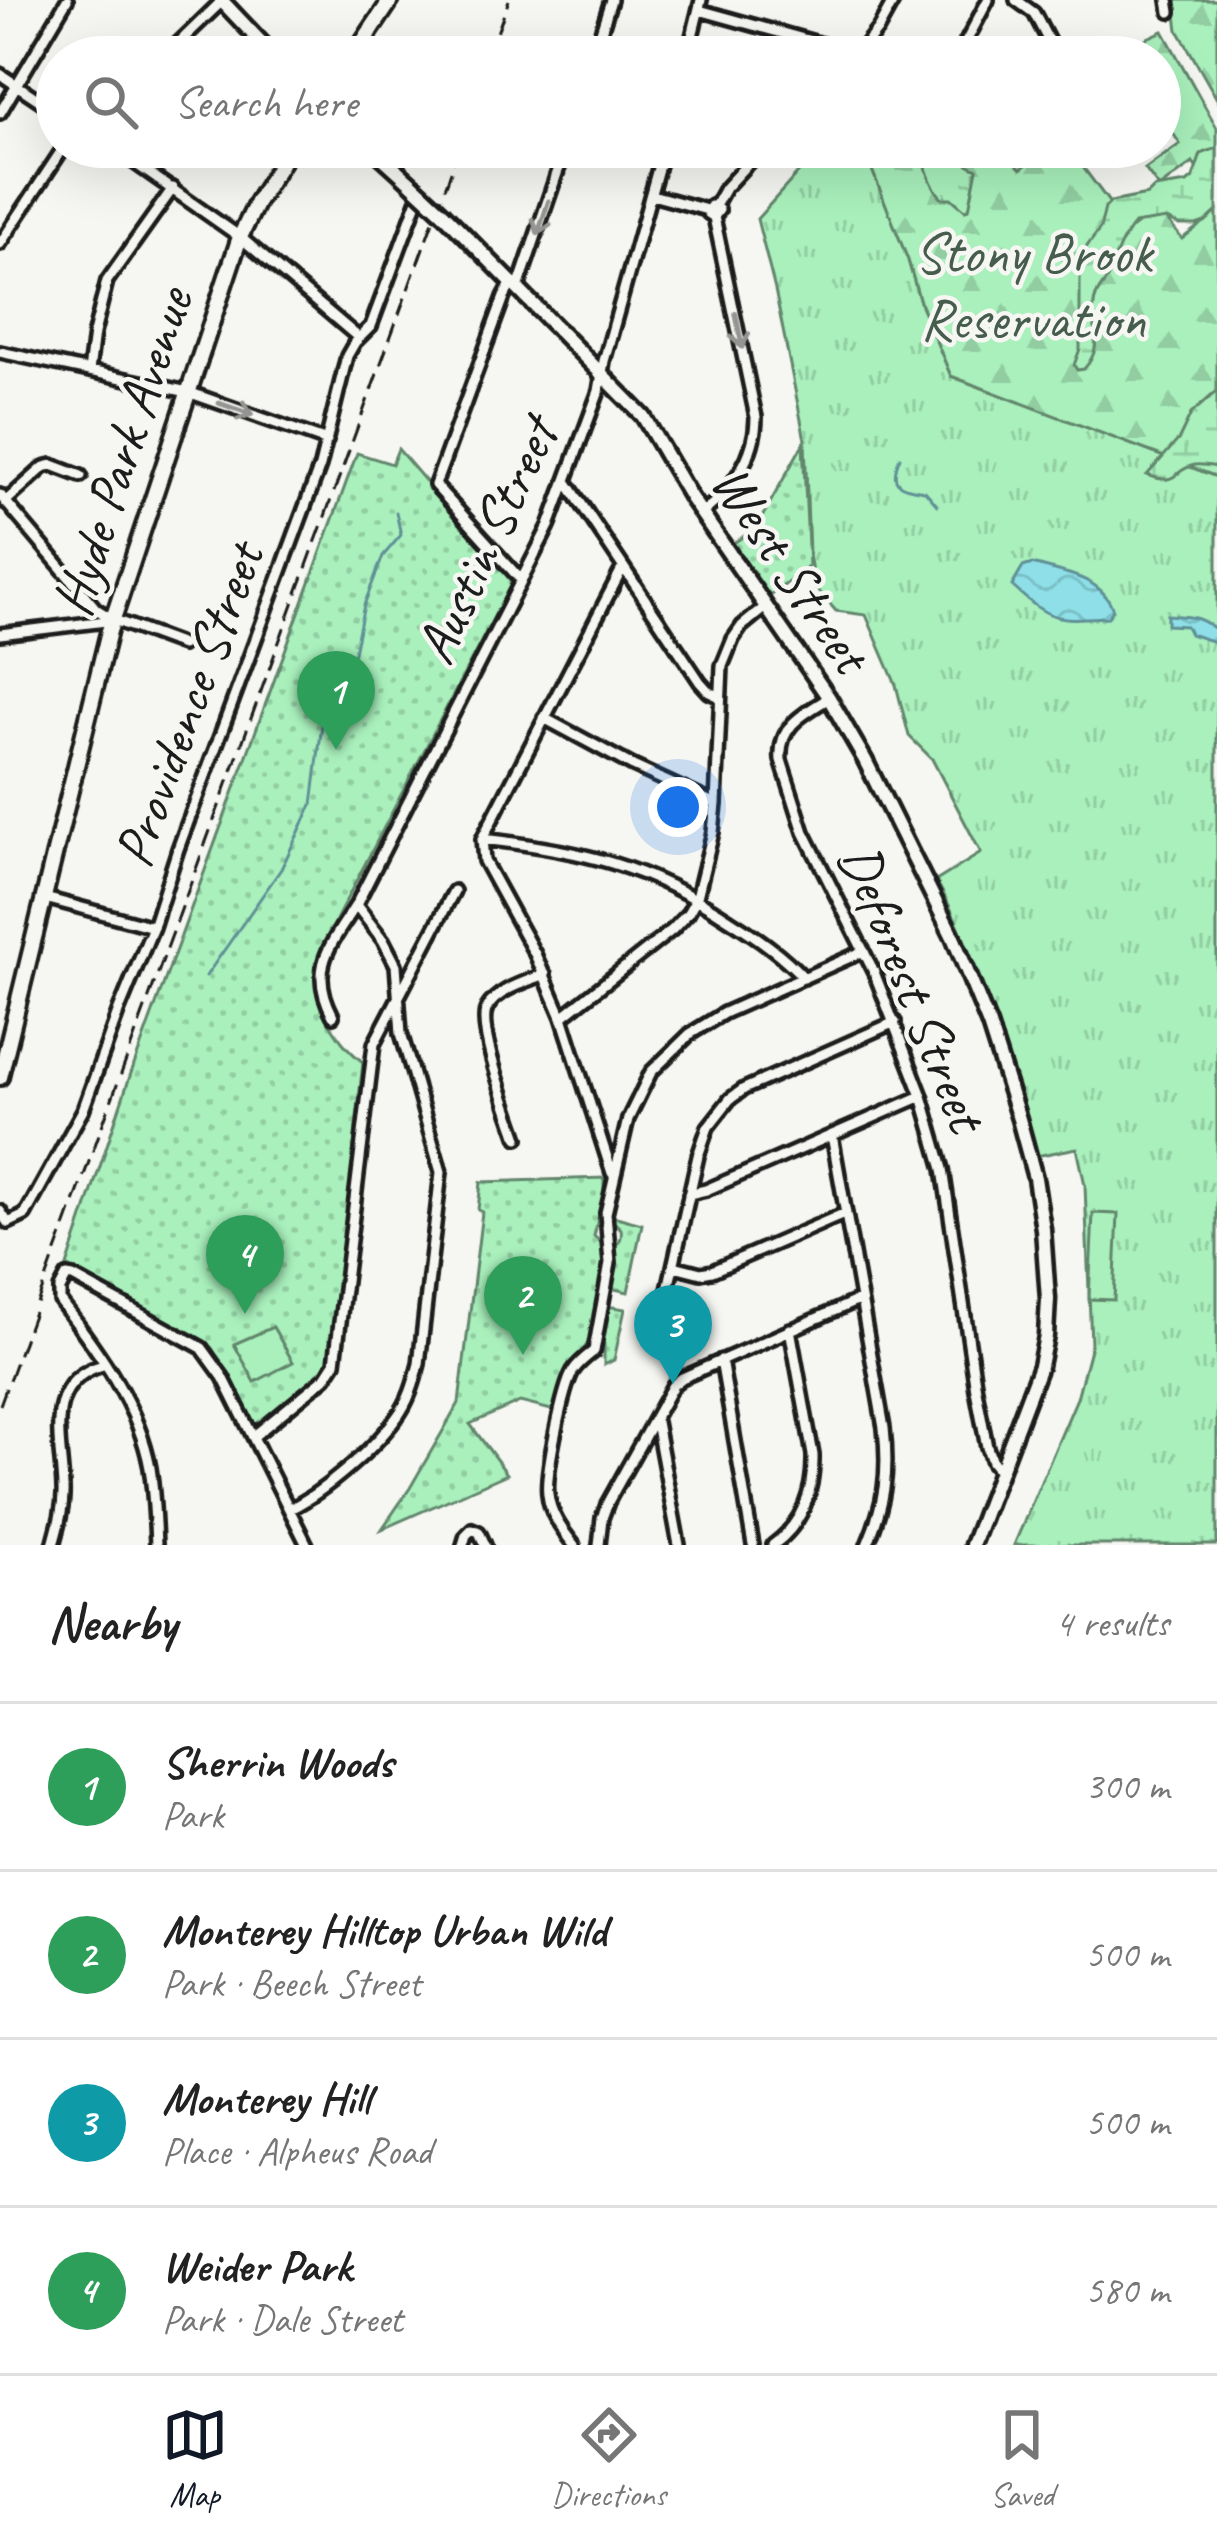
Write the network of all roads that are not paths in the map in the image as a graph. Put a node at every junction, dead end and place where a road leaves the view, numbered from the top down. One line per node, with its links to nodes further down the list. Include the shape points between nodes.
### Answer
1 (68, 0): 9 (street)
2 (221, 0): 10 (street); 11 (street)
3 (610, 0): 13 (street)
4 (894, 0): 16 (street)
5 (988, 0): 17 (street)
6 (1016, 0): 18 (street)
7 (383, 5): 12 (main road)
8 (700, 5): 14 (street); 15 (street)
9 (47, 36)
10 (185, 36)
11 (255, 36)
12 (365, 36)
13 (599, 36)
14 (692, 36)
15 (795, 36)
16 (872, 36)
17 (969, 36)
18 (1046, 36)
19 (36, 54): 20 (street)
20 (27, 69): 21 (street); 22 (street)
21 (0, 73): 22 (street)
22 (17, 86): 23 (street); 24 (street)
23 (36, 98)
24 (0, 113)
25 (50, 168): 37 (street)
26 (143, 168): 32 (street)
27 (278, 168): 36 (main road, Hyde Park Avenue)
28 (394, 168): 38 (street, West Street, bridge)
29 (558, 168): 38 (street, one-way to 38)
30 (659, 168): 33 (street, Austin Street)
31 (743, 168): 35 (street)
32 (173, 188): 36 (street); 41 (street, via 107,281)
33 (652, 195): 35 (street); 42 (street, Austin Street)
34 (417, 202): 39 (street, Providence Street, via 373,322)
35 (712, 211): 48 (street, one-way to 48, via 756,438 725,494)
36 (240, 237): 39 (street); 43 (main road, Hyde Park Avenue)
37 (0, 244)
38 (515, 285): 42 (street, West Street); 50 (street, via 435,485)
39 (359, 338): 44 (street, Providence Street, via 343,367)
40 (0, 352): 41 (street)
41 (89, 370): 43 (street)
42 (602, 374): 46 (street, Austin Street); 48 (street, West Street, via 643,416)
43 (188, 392): 44 (street, one-way to 44); 53 (main road, Hyde Park Avenue)
44 (327, 441): 66 (street, Providence Street)
45 (80, 476): 47 (street, via 44,467)
46 (566, 481): 49 (street); 50 (street, Austin Street)
47 (3, 498): 51 (street)
48 (701, 513): 52 (street, West Street)
49 (623, 567): 57 (street, via 700,682); 59 (street)
50 (521, 580): 65 (street, Austin Street)
51 (91, 604): 53 (street); 54 (street)
52 (764, 608): 57 (street, via 727,650); 58 (street, West Street)
53 (114, 620): 54 (street); 56 (street); 64 (main road, Hyde Park Avenue)
54 (85, 622): 55 (street)
55 (0, 634)
56 (182, 645)
57 (720, 697): 60 (street)
58 (829, 698): 67 (street, Deforest Street, via 790,723 780,748 804,832); 90 (street, West Street, via 952,937 989,1025 1035,1178 1046,1336)
59 (544, 718): 60 (street); 61 (street)
60 (716, 805): 63 (street)
61 (482, 839): 63 (street, via 603,859); 68 (street, via 484,861)
62 (454, 891): 70 (street)
63 (697, 897): 69 (street); 72 (street, via 671,930)
64 (45, 898): 66 (street); 74 (main road, Hyde Park Avenue)
65 (356, 905): 70 (street, via 396,965); 71 (street, Austin Street, via 320,976)
66 (153, 927): 80 (street, Providence Street, via 83,1109 25,1215 8,1223)
67 (864, 951): 69 (street); 73 (street, Deforest Street)
68 (545, 974): 72 (street); 77 (street, via 509,989 483,1014)
69 (804, 978): 78 (street, via 724,1013 673,1048 638,1095)
70 (398, 996): 89 (street, via 373,1049 337,1356 326,1377); 91 (street, via 441,1172 418,1364 404,1405 383,1433)
71 (333, 1016)
72 (562, 1017): 78 (street)
73 (895, 1022): 75 (street, Deforest Street); 79 (street, via 730,1099 708,1127)
74 (0, 1077)
75 (922, 1096): 76 (street); 90 (street, Deforest Street, via 943,1169 983,1428)
76 (832, 1135): 79 (street); 81 (street)
77 (518, 1138)
78 (614, 1177): 97 (street, via 594,1351 570,1378 548,1475 550,1507)
79 (689, 1194): 82 (street)
80 (0, 1211)
81 (846, 1213): 82 (street, via 712,1271); 83 (street)
82 (674, 1266): 85 (street)
83 (861, 1299): 84 (street); 102 (street, via 887,1462)
84 (790, 1329): 86 (street); 101 (street, via 814,1471 800,1516)
85 (657, 1338)
86 (721, 1360): 88 (street, via 674,1385); 100 (street)
87 (104, 1365): 89 (street, via 58,1296 68,1276 202,1348); 93 (street, via 77,1380 61,1408 63,1488); 94 (street, via 143,1443)
88 (656, 1421): 98 (street, via 608,1502); 99 (street)
89 (254, 1436): 91 (street)
90 (1000, 1472): 103 (street, West Street)
91 (290, 1509): 92 (street)
92 (306, 1544)
93 (53, 1545)
94 (155, 1545)
95 (463, 1545): 96 (street, via 472,1529)
96 (484, 1545)
97 (574, 1545)
98 (599, 1545)
99 (679, 1545)
100 (753, 1545)
101 (773, 1545)
102 (867, 1545)
103 (972, 1545)

